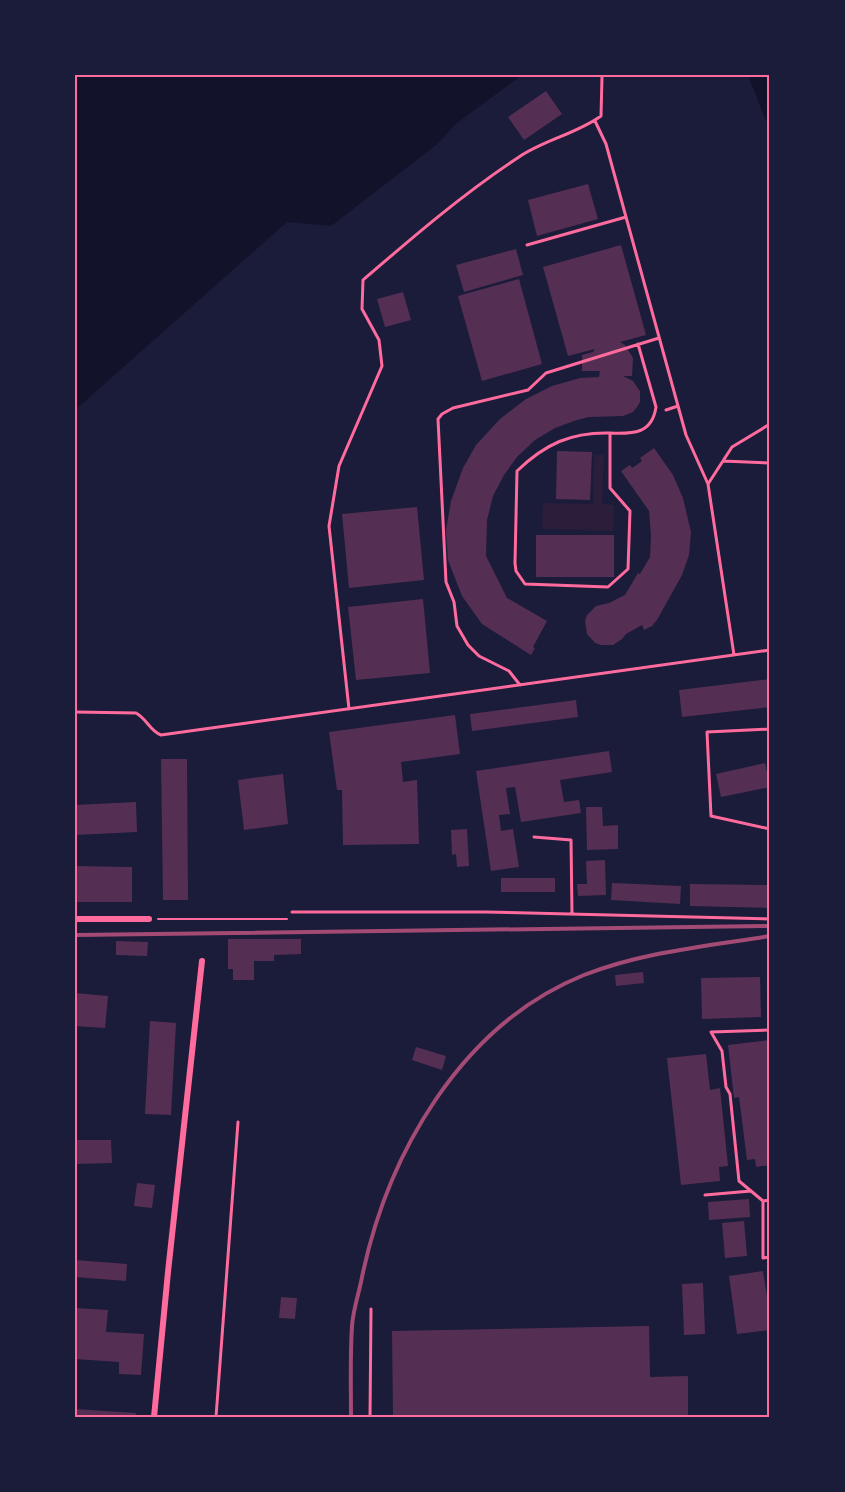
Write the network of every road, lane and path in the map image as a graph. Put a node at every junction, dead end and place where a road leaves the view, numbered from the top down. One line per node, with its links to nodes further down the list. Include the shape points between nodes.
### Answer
1 (604, 75): 2 (lane, via 601,116)
2 (595, 121): 3 (lane, via 606,144); 17 (lane, via 521,155 363,280 362,309 379,340 382,366 339,466 329,526)
3 (626, 218): 4 (lane); 5 (lane)
4 (527, 245)
5 (659, 338): 6 (lane); 7 (lane)
6 (638, 344): 10 (lane, via 655,412 650,423 638,432); 16 (lane, via 546,373 528,390 453,408 438,419 446,582 457,626 473,651 509,671)
7 (678, 406): 8 (lane); 13 (lane)
8 (666, 410)
9 (770, 423): 11 (lane, via 732,447)
10 (610, 434): 10 (lane, via 588,433 562,440 517,471 515,563 525,584 608,587 628,568 630,516 610,488)
11 (723, 461): 12 (lane); 13 (lane)
12 (770, 463)
13 (708, 484): 15 (lane)
14 (770, 650): 15 (lane)
15 (734, 655): 16 (lane)
16 (520, 685): 17 (lane)
17 (349, 709): 18 (lane, via 161,735 136,713)
18 (75, 712)
19 (770, 729): 20 (lane, via 707,732 711,816)
20 (770, 829)
21 (534, 837): 23 (lane, via 571,840)
22 (292, 912): 23 (lane); 25 (path, via 287,919)
23 (572, 914): 26 (lane)
24 (75, 919): 25 (street)
25 (149, 920)
26 (770, 920)
27 (202, 961): 36 (street)
28 (770, 1030): 30 (lane, via 711,1032 722,1051 739,1180)
29 (238, 1122): 37 (lane)
30 (752, 1191): 31 (lane); 33 (lane)
31 (705, 1195)
32 (770, 1200): 33 (lane)
33 (763, 1201): 34 (lane, via 763,1258)
34 (770, 1259)
35 (371, 1309): 38 (lane)
36 (154, 1417)
37 (216, 1417)
38 (370, 1417)

